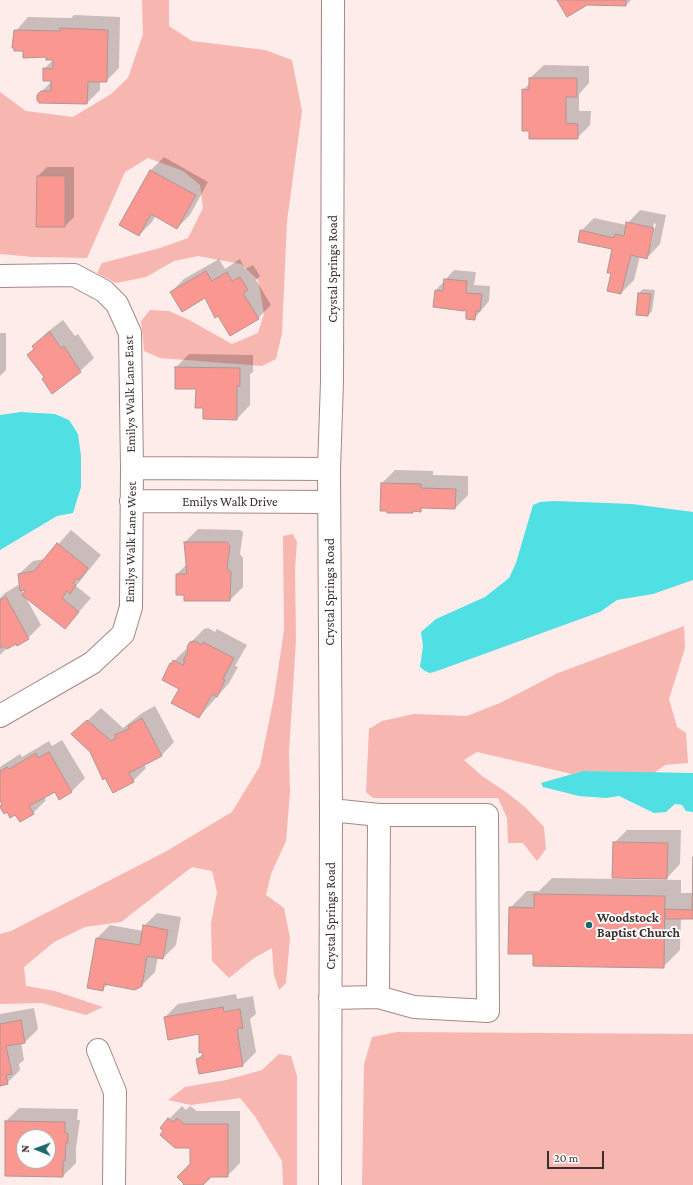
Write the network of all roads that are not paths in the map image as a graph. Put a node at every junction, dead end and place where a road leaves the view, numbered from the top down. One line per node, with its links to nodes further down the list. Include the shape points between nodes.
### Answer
1 (333, 0): 4 (street, Crystal Springs Road, via 332,382)
2 (0, 276): 3 (street, Emilys Walk Lane East, via 74,275 104,291 117,304 130,333)
3 (132, 468): 4 (street); 5 (street, Emilys Walk Lane West)
4 (329, 469): 6 (street, Crystal Springs Road)
5 (132, 501): 6 (street, Emilys Walk Drive); 7 (street, Emilys Walk Lane West, via 131,607 123,634 92,663)
6 (329, 502): 8 (street, Crystal Springs Road)
7 (0, 716)
8 (331, 810): 9 (street); 11 (street, Crystal Springs Road)
9 (379, 815): 10 (street); 10 (street, via 487,815 488,1011 414,1006)
10 (378, 997): 11 (street)
11 (330, 998): 14 (street, Crystal Springs Road)
12 (98, 1050): 13 (street, via 115,1092)
13 (114, 1185)
14 (330, 1185)

